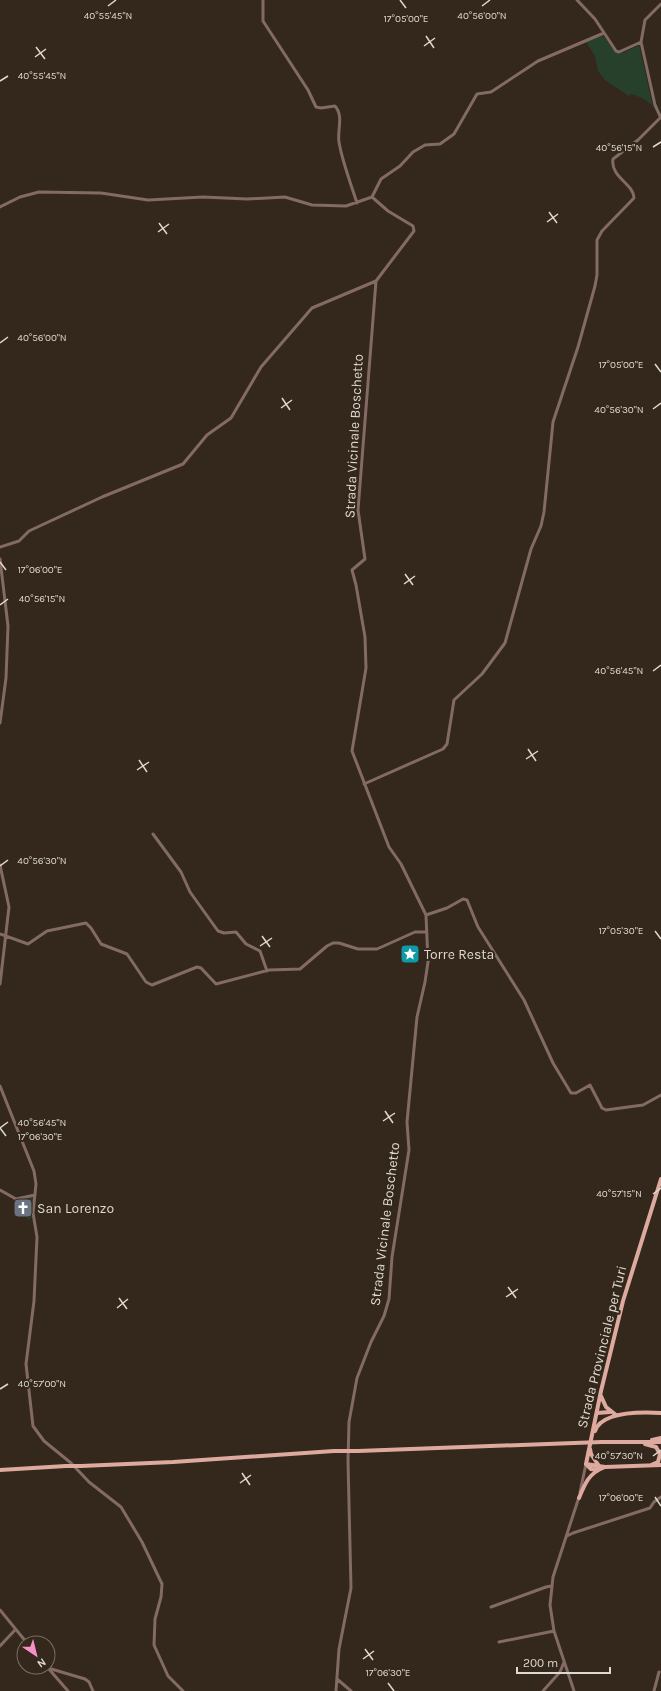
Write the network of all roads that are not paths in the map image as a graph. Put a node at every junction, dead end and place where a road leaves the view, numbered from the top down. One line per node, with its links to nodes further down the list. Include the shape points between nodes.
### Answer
1 (263, 0): 8 (street, via 263,21 308,90 316,107 335,106 338,110 339,142)
2 (577, 0): 4 (street, via 588,10)
3 (661, 4): 5 (street, via 644,20)
4 (604, 33): 5 (street, via 617,52); 7 (street, via 538,61 491,92 477,94 454,134 440,144 425,145 412,152 400,166 381,179)
5 (641, 42): 6 (street, via 655,105)
6 (661, 117): 14 (street, via 638,140 613,159 613,166 634,198 602,231 597,240 595,286 554,422 541,526 531,549 505,643 482,674 454,700 444,749)
7 (372, 197): 8 (street); 10 (street, via 388,211 413,226 414,231)
8 (357, 203): 9 (street, via 337,206 312,205 285,197 148,200 101,193 39,192 20,197)
9 (0, 207)
10 (376, 281): 11 (street, via 312,308 262,367 231,418 206,435 183,464 102,497 29,531 19,541); 14 (street, Strada Vicinale Boschetto, via 358,510 365,559 352,570 365,637 366,668 352,752)
11 (0, 547)
12 (0, 559): 13 (street, via 8,626 6,678)
13 (0, 723)
14 (364, 784): 17 (street, Strada Vicinale Boschetto, via 389,847 401,864)
15 (153, 834): 21 (street, via 181,872 190,892 218,931 236,932 246,944 262,954)
16 (0, 865): 20 (street, via 9,902)
17 (426, 915): 18 (street, Strada Vicinale Boschetto); 24 (street, via 447,908 460,900 467,900 478,926 524,1000 546,1049 571,1093 590,1085 602,1108 606,1110 644,1105)
18 (426, 932): 21 (street, via 415,932 377,949 358,949 333,943 300,969); 62 (street, Strada Vicinale Boschetto, via 427,971 417,1017 407,1122 408,1150 392,1257 389,1299 384,1316 364,1357 351,1406 348,1433 351,1588 339,1649)
19 (0, 934): 20 (street)
20 (7, 936): 21 (street, via 31,944 47,931 86,923 101,944 127,954 150,985 197,968 201,968 216,984); 22 (street)
21 (267, 971)
22 (0, 984)
23 (0, 1086): 27 (street, via 35,1175)
24 (661, 1095)
25 (661, 1179): 28 (main road, Strada Provinciale per Turi, via 623,1301)
26 (0, 1190): 27 (street, via 16,1199)
27 (35, 1195): 65 (street, via 33,1213 37,1244 34,1302 26,1364 33,1426 44,1441 96,1488 116,1501 142,1542 162,1584 155,1619 154,1645 168,1676)
28 (601, 1391): 29 (main road, via 603,1402); 30 (main road, Strada Provinciale per Turi)
29 (611, 1412): 30 (main road); 33 (main road)
30 (596, 1413): 35 (main road); 39 (main road, Strada Provinciale per Turi)
31 (652, 1413): 32 (main road); 33 (main road); 34 (main road)
32 (661, 1413)
33 (616, 1415): 35 (main road)
34 (661, 1417)
35 (608, 1418): 39 (main road, via 597,1425)
36 (661, 1438): 37 (main road)
37 (630, 1442): 38 (main road); 42 (main road, via 648,1444 658,1450 658,1462); 44 (main road, bridge, via 334,1451)
38 (661, 1442)
39 (590, 1446): 40 (main road, Strada Provinciale per Turi); 43 (main road)
40 (586, 1464): 43 (main road); 46 (street, Strada Provinciale per Turi)
41 (661, 1465): 42 (main road)
42 (648, 1466): 43 (main road)
43 (598, 1468): 46 (main road, via 585,1482)
44 (0, 1470)
45 (661, 1497): 47 (street, via 650,1508)
46 (579, 1498): 47 (street, Strada Provinciale per Turi)
47 (567, 1536): 48 (street, Strada Provinciale per Turi)
48 (551, 1586): 49 (street); 52 (street, Strada Provinciale per Turi, via 550,1605)
49 (491, 1606)
50 (0, 1610): 51 (street)
51 (15, 1630): 53 (street); 55 (street)
52 (554, 1631): 54 (street); 56 (street, Strada Provinciale per Turi)
53 (20, 1635)
54 (499, 1642)
55 (0, 1646)
56 (564, 1662): 58 (street); 61 (street, Strada Provinciale per Turi)
57 (56, 1670): 64 (street, via 85,1679)
58 (560, 1672): 61 (street); 68 (street)
59 (659, 1672): 70 (street)
60 (55, 1675): 63 (street)
61 (568, 1675): 69 (street, Strada Provinciale per Turi)
62 (337, 1679): 66 (street, Strada Vicinale Boschetto); 67 (street)
63 (68, 1691)
64 (93, 1691)
65 (183, 1691)
66 (336, 1691)
67 (351, 1691)
68 (544, 1691)
69 (574, 1691)
70 (654, 1691)

